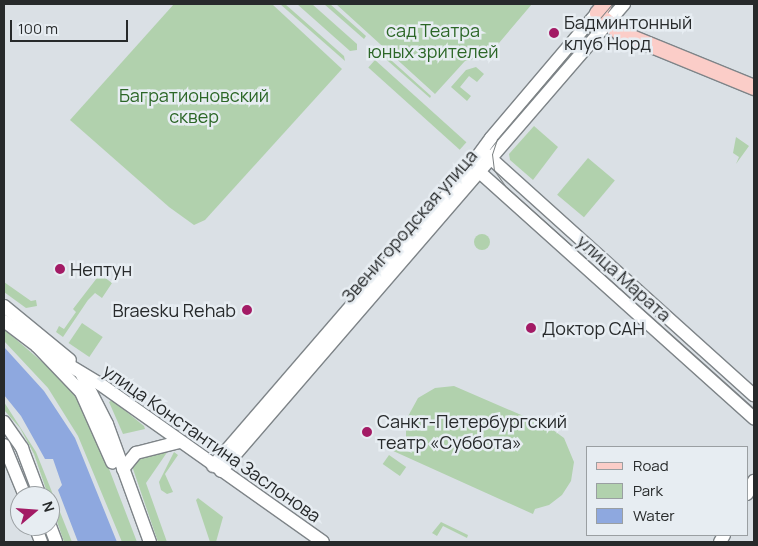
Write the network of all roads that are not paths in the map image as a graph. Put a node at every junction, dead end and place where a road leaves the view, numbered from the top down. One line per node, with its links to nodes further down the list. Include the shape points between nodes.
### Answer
1 (624, 4): 2 (street, Звенигородская улица)
2 (603, 13): 3 (main road, via 619,32); 4 (street, Звенигородская улица); 5 (street, Звенигородская улица)
3 (754, 87)
4 (481, 150): 5 (street, улица Марата); 6 (street, Звенигородская улица)
5 (492, 159): 6 (street, Звенигородская улица); 11 (street, улица Марата)
6 (475, 168): 12 (street, улица Марата); 17 (street, Звенигородская улица)
7 (4, 306): 10 (street, via 44,336)
8 (4, 321): 9 (street)
9 (38, 346): 10 (street); 22 (street, via 74,383 91,409)
10 (81, 372): 14 (street, улица Константина Заслонова); 16 (street, via 103,415)
11 (754, 395)
12 (754, 418)
13 (4, 422): 20 (street, via 22,448)
14 (179, 442): 16 (street, via 136,453); 17 (street, улица Константина Заслонова)
15 (4, 445): 19 (street)
16 (124, 469): 23 (street)
17 (217, 469): 24 (street, улица Константина Заслонова)
18 (754, 481): 21 (street)
19 (21, 486)
20 (36, 486)
21 (748, 492)
22 (141, 542)
23 (150, 542)
24 (323, 542)

